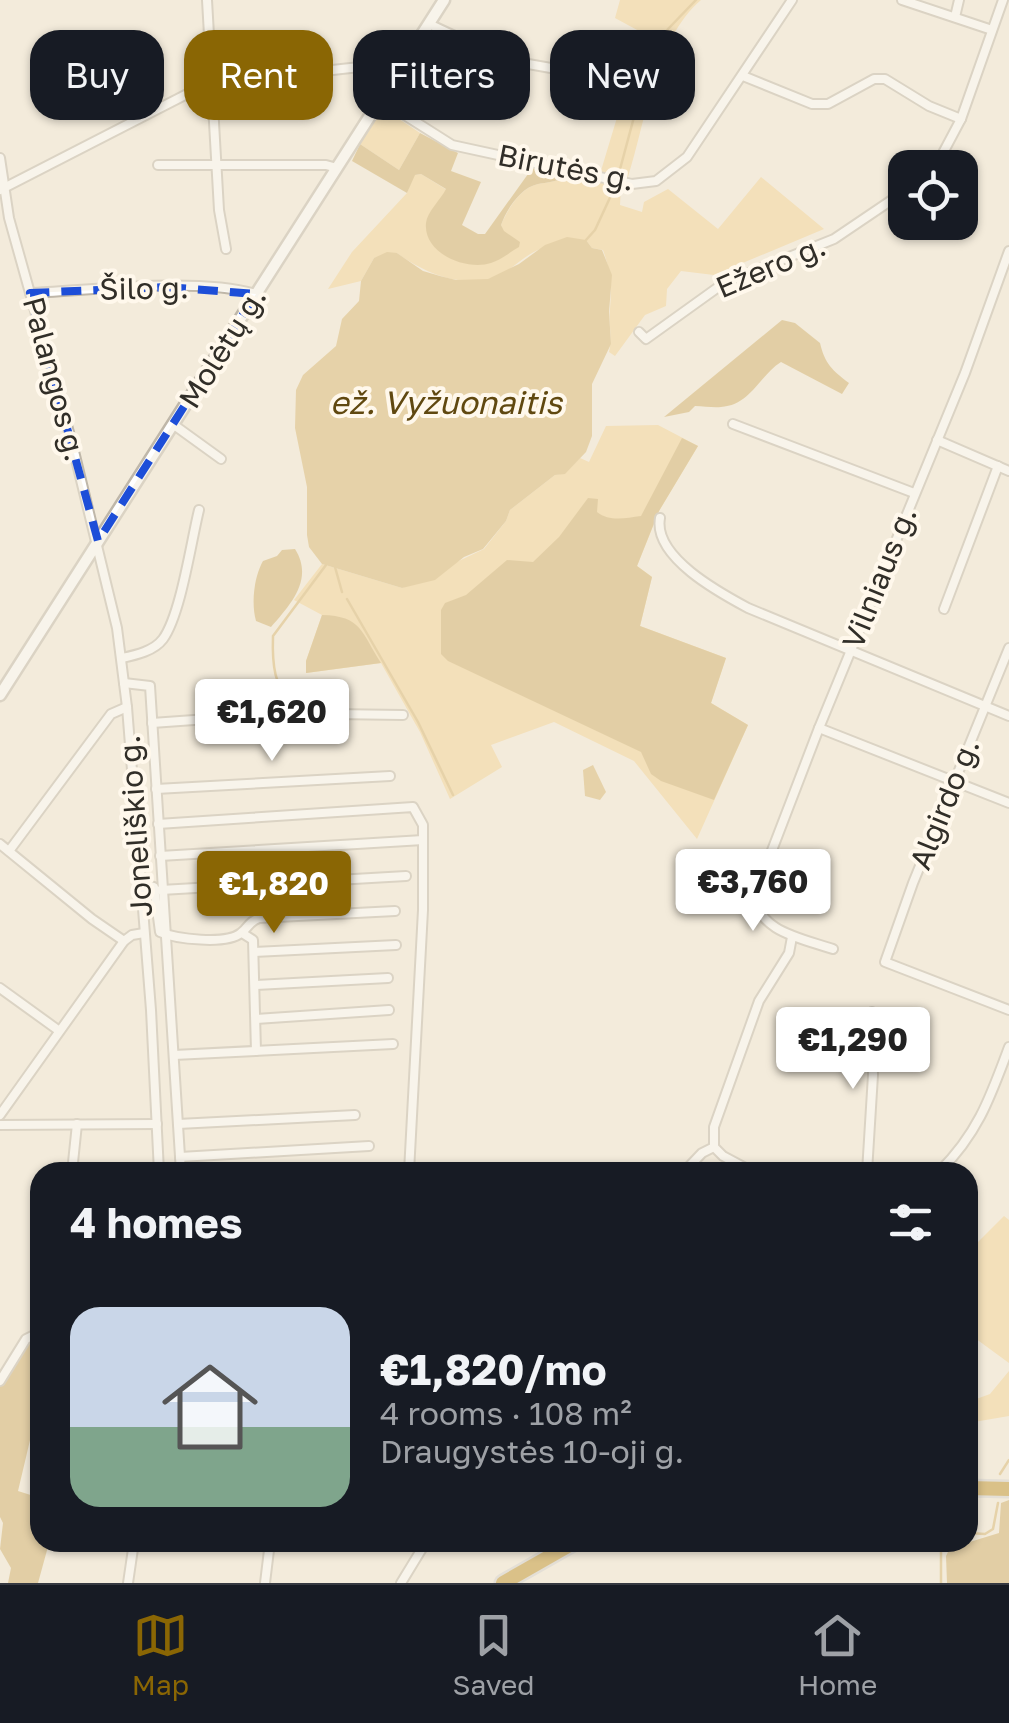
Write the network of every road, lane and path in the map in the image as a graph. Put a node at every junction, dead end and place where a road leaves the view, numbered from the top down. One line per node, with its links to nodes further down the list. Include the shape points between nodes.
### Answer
1 (207, 0): 9 (street)
2 (444, 0): 8 (street, Molėtų g.)
3 (792, 0): 13 (street, Birutės g.)
4 (902, 0): 7 (street)
5 (960, 0): 7 (street)
6 (1003, 0): 11 (street)
7 (955, 17): 11 (street)
8 (429, 24): 10 (street, Molėtų g.); 12 (street, via 506,60)
9 (210, 30)
10 (425, 30)
11 (992, 30): 15 (street)
12 (550, 68)
13 (743, 76): 15 (street, via 822,104 884,79); 18 (street, Birutės g., via 687,158 665,177 639,185 452,145)
14 (184, 97): 24 (street)
15 (962, 119): 19 (street)
16 (216, 120): 22 (street)
17 (368, 120): 23 (street, Molėtų g.)
18 (413, 120)
19 (945, 150)
20 (0, 158): 24 (street, Palangos g.)
21 (158, 165): 22 (street)
22 (219, 166): 23 (street); 26 (street)
23 (337, 168): 29 (street, Molėtų g.)
24 (2, 190): 28 (street, Palangos g.)
25 (888, 202): 30 (street, Ežero g., via 834,239 708,292 646,339)
26 (226, 248)
27 (1009, 251): 33 (street, Vilniaus g.)
28 (30, 293): 29 (street, Šilo g., via 166,287); 40 (street, Palangos g.)
29 (256, 294): 32 (street, Molėtų g.)
30 (639, 332)
31 (733, 424): 37 (street)
32 (174, 425): 34 (street); 40 (street, Molėtų g.)
33 (937, 440): 35 (street); 37 (street, Vilniaus g.)
34 (221, 459)
35 (998, 466): 36 (street); 41 (street)
36 (1009, 471)
37 (914, 493): 43 (street, Vilniaus g.)
38 (199, 510): 44 (street, via 172,621 148,651)
39 (660, 518): 43 (street, via 670,553 723,594)
40 (98, 541): 44 (street, Joneliškio g.); 46 (street, Molėtų g.)
41 (944, 610)
42 (1009, 648): 47 (street, Algirdo g.)
43 (850, 650): 47 (street); 52 (street, Vilniaus g.)
44 (122, 658): 45 (street, Joneliškio g.)
45 (124, 683): 48 (street, Joneliškio g.); 51 (street, via 150,686)
46 (0, 695)
47 (985, 706): 50 (street); 54 (street, Algirdo g.)
48 (127, 707): 60 (street, via 111,714); 63 (street, Joneliškio g.)
49 (404, 716): 51 (street, via 310,708 275,723 236,717)
50 (1009, 716)
51 (152, 723): 55 (street)
52 (819, 728): 54 (street); 69 (street, Vilniaus g., via 758,884 761,917)
53 (390, 776): 55 (street)
54 (956, 781): 56 (street); 78 (street, Algirdo g., via 885,962)
55 (156, 789): 57 (street)
56 (1009, 802)
57 (158, 824): 58 (street, via 413,807); 61 (street)
58 (423, 840): 61 (street); 98 (street)
59 (0, 844): 60 (street)
60 (9, 850): 70 (street)
61 (160, 856): 64 (street)
62 (406, 876): 64 (street)
63 (140, 883): 64 (street); 66 (street, Joneliškio g.)
64 (158, 889): 68 (street)
65 (395, 911): 67 (street, via 259,918)
66 (144, 933): 70 (street); 89 (street, Joneliškio g.)
67 (242, 933): 68 (street, via 188,940); 73 (street, via 253,940)
68 (165, 934): 85 (street)
69 (792, 937): 72 (street); 93 (street, via 758,1001 714,1128)
70 (124, 941): 81 (street)
71 (396, 944): 73 (street)
72 (834, 950)
73 (254, 952): 75 (street)
74 (388, 978): 75 (street)
75 (256, 985): 80 (street)
76 (0, 988): 81 (street)
77 (389, 1010): 80 (street)
78 (1009, 1010)
79 (872, 1012): 101 (street)
80 (256, 1019): 84 (street)
81 (58, 1030): 86 (street)
82 (393, 1044): 84 (street)
83 (1009, 1047): 102 (street, via 979,1123)
84 (256, 1051): 85 (street)
85 (174, 1055): 90 (street)
86 (0, 1114)
87 (355, 1115): 90 (street)
88 (77, 1124): 89 (street); 91 (street); 95 (street)
89 (156, 1124): 96 (street, Joneliškio g.)
90 (178, 1124): 94 (street)
91 (0, 1125)
92 (370, 1146): 94 (street)
93 (714, 1147): 99 (street); 100 (street)
94 (180, 1158): 97 (street)
95 (73, 1162)
96 (158, 1162)
97 (180, 1162)
98 (410, 1162)
99 (694, 1162)
100 (732, 1162)
101 (868, 1162)
102 (949, 1162)
103 (30, 1337): 104 (street)
104 (0, 1381)
105 (978, 1488): 106 (highway)
106 (1009, 1489)
107 (133, 1552): 111 (street)
108 (269, 1552): 112 (street)
109 (420, 1552): 113 (street)
110 (557, 1552): 114 (highway)
111 (128, 1583)
112 (265, 1583)
113 (401, 1583)
114 (502, 1583)

